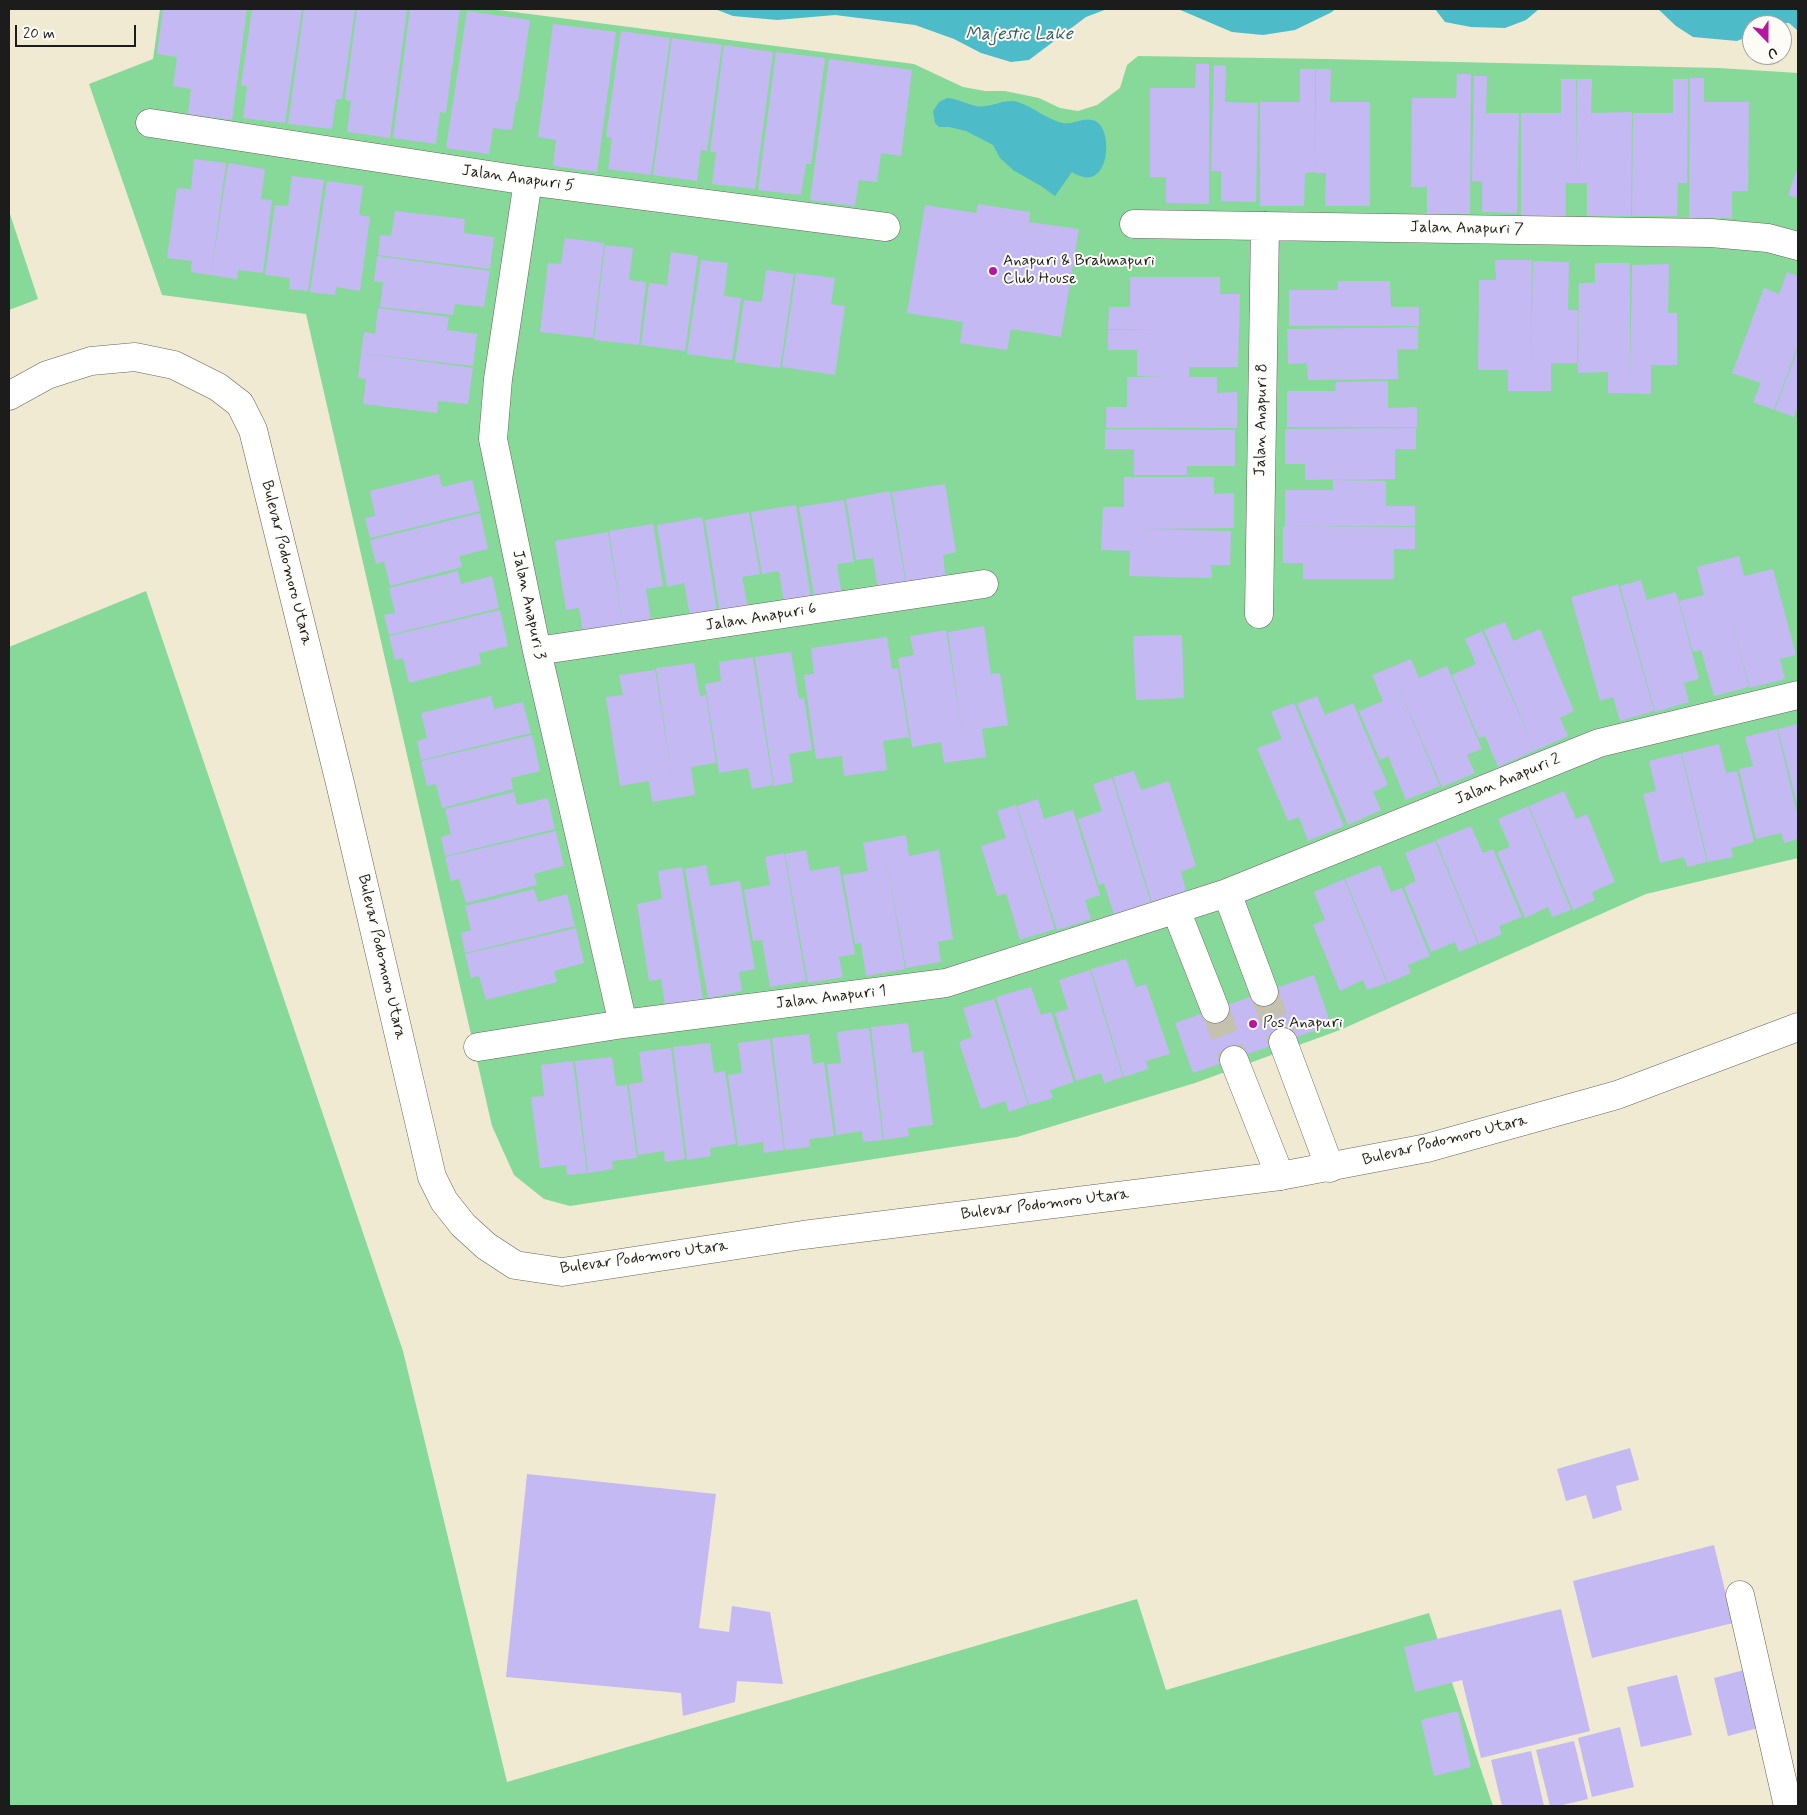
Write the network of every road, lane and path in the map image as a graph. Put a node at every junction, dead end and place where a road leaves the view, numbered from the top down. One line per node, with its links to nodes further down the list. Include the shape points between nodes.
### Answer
1 (150, 123): 2 (street, Jalan Anapuri 5)
2 (528, 181): 5 (street, Jalan Anapuri 5); 10 (street, Jalan Anapuri 3, via 504,332 493,439)
3 (1134, 224): 4 (street, Jalan Anapuri 7)
4 (1265, 226): 6 (street, Jalan Anapuri 7, via 1711,233 1768,238); 9 (street, Jalan Anapuri 8)
5 (886, 227)
6 (1798, 246)
7 (9, 396): 22 (street, Bulevar Podomoro Utara, via 47,375 91,361 135,357 174,365 218,387 240,404 256,440 432,1177 444,1201 463,1225 486,1246 515,1265 562,1272 803,1235)
8 (984, 584): 10 (street, Jalan Anapuri 6)
9 (1259, 614)
10 (537, 651): 16 (street, Jalan Anapuri 3)
11 (1798, 695): 12 (street, Jalan Anapuri 2, via 1599,743)
12 (1227, 893): 13 (street, Jalan Anapuri 2); 14 (street)
13 (1176, 910): 15 (street); 16 (street, Jalan Anapuri 1, via 946,983)
14 (1264, 992)
15 (1215, 1010)
16 (623, 1024): 19 (street, Jalan Anapuri 1)
17 (1798, 1027): 21 (street, Bulevar Podomoro Utara, via 1617,1095 1428,1148)
18 (1283, 1042): 21 (street)
19 (478, 1047)
20 (1234, 1060): 22 (street)
21 (1330, 1168): 22 (street, Bulevar Podomoro Utara)
22 (1280, 1176)
23 (1740, 1595): 24 (street)
24 (1788, 1806)

